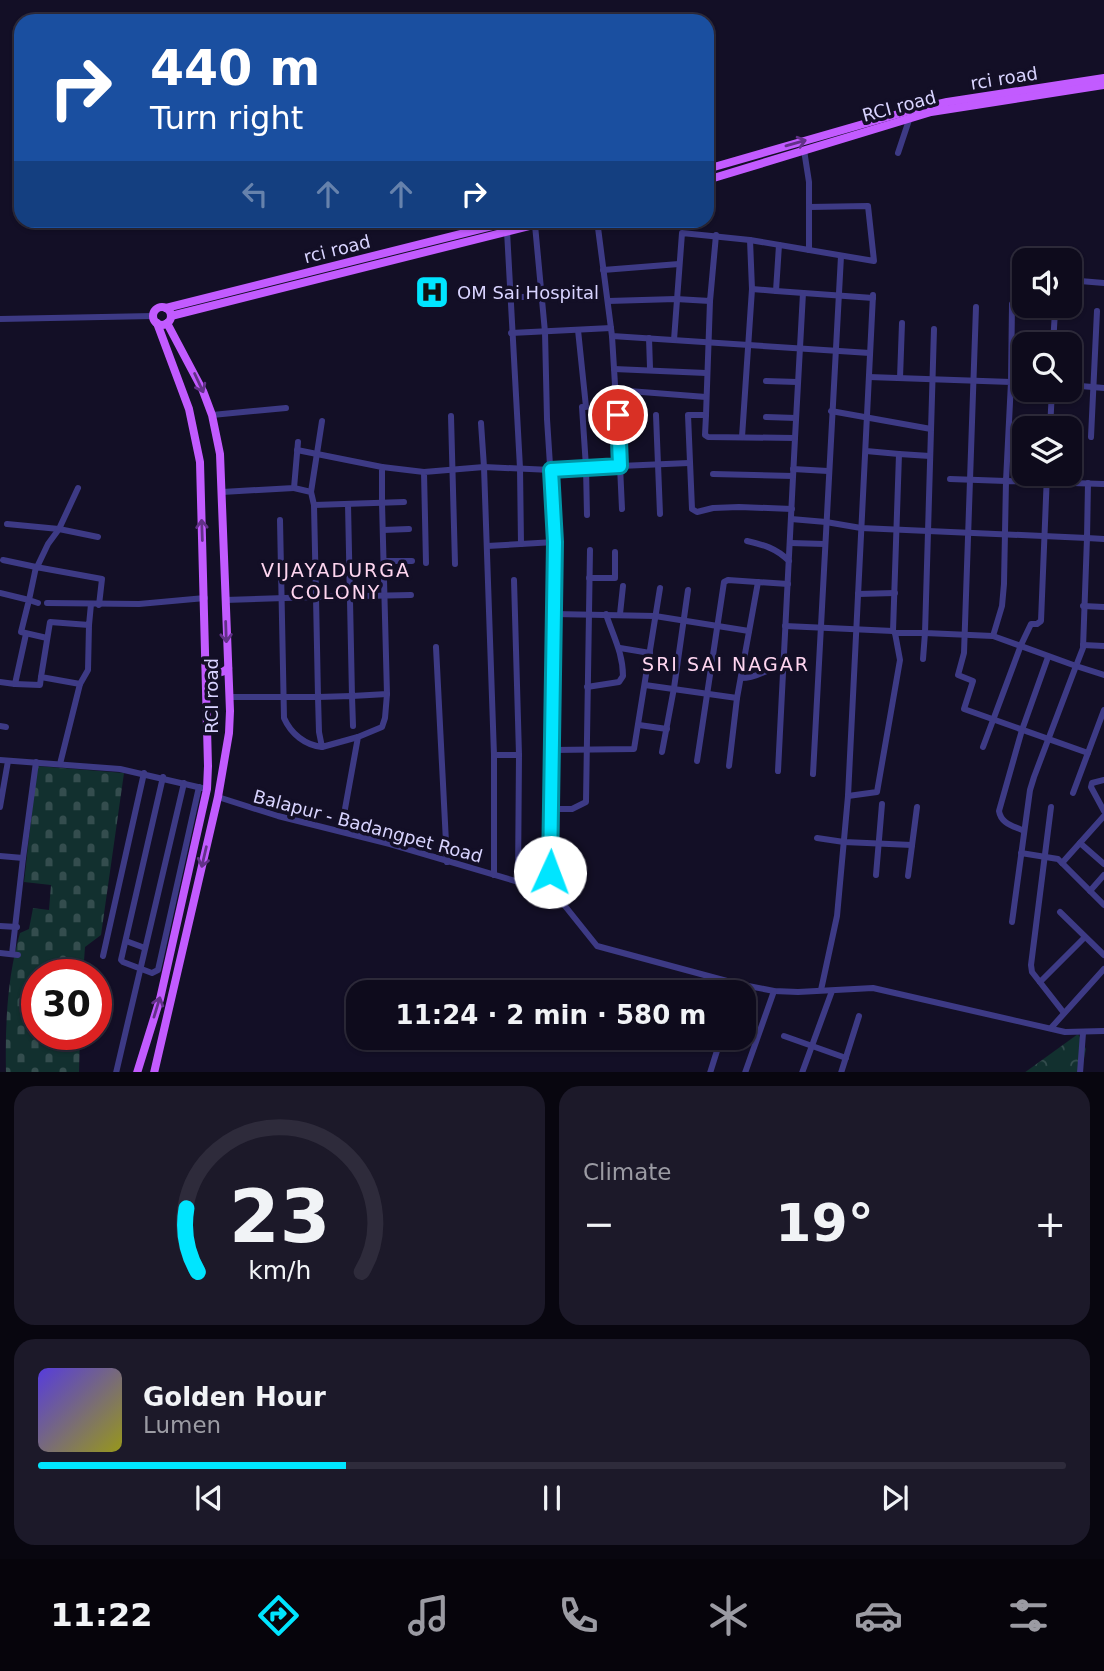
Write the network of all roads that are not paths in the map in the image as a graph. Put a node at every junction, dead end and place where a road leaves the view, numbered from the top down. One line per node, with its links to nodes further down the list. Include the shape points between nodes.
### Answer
1 (1104, 78): 3 (main road, rci road)
2 (1104, 85): 3 (main road, RCI road)
3 (999, 98): 4 (main road, RCI road); 5 (main road, rci road, one-way to 3, via 912,110)
4 (910, 117): 6 (main road, RCI road); 7 (street)
5 (774, 149): 8 (main road); 9 (main road, rci road)
6 (804, 150): 8 (main road, RCI road); 11 (street)
7 (898, 153)
8 (777, 159): 10 (main road, RCI road)
9 (714, 167)
10 (714, 178)
11 (809, 207): 21 (street); 22 (street, via 868,206 874,261)
12 (494, 228): 17 (main road)
13 (521, 228): 16 (main road, RCI road)
14 (535, 228): 31 (street)
15 (598, 228): 24 (street)
16 (507, 231): 17 (main road, RCI road); 47 (street)
17 (481, 233): 39 (main road, RCI road)
18 (716, 236): 19 (street); 23 (street, via 682,233); 34 (street)
19 (750, 240): 20 (street); 27 (street)
20 (779, 245): 21 (street); 28 (street)
21 (809, 250): 22 (street)
22 (841, 256): 30 (street)
23 (679, 264): 24 (street); 33 (street)
24 (603, 270): 35 (street)
25 (1082, 281): 26 (street)
26 (1104, 283)
27 (752, 289): 28 (street); 51 (street)
28 (776, 291): 29 (street)
29 (803, 293): 30 (street); 52 (street)
30 (838, 295): 53 (street); 55 (street, via 873,296)
31 (542, 296): 32 (street); 45 (street)
32 (522, 297)
33 (676, 299): 34 (street); 35 (street); 49 (street)
34 (710, 300): 50 (street)
35 (608, 301): 46 (street)
36 (1012, 304): 65 (street)
37 (976, 307): 62 (street)
38 (1097, 312): 54 (street)
39 (168, 316): 41 (main road, via 162,325); 41 (main road, via 158,308); 73 (main road, RCI road, one-way to 73)
40 (0, 319): 41 (street)
41 (155, 320): 170 (main road, one-way to 41, via 195,434)
42 (901, 323): 60 (street)
43 (934, 329): 61 (street)
44 (578, 330): 45 (street); 46 (street); 97 (street, via 585,387)
45 (545, 332): 47 (street); 100 (street)
46 (611, 332): 48 (street); 57 (street)
47 (511, 333): 98 (street)
48 (649, 338): 49 (street); 56 (street)
49 (674, 340): 50 (street)
50 (708, 342): 51 (street); 58 (street)
51 (747, 345): 52 (street); 83 (street)
52 (799, 349): 53 (street); 64 (street)
53 (834, 351): 55 (street); 72 (street)
54 (1100, 352): 67 (street)
55 (870, 353): 59 (street)
56 (650, 368): 57 (street); 58 (street)
57 (614, 369): 69 (street)
58 (706, 373): 70 (street)
59 (869, 377): 60 (street); 78 (street)
60 (900, 378): 61 (street)
61 (933, 379): 62 (street); 82 (street)
62 (974, 380): 65 (street); 106 (street)
63 (766, 381): 64 (street)
64 (797, 382): 79 (street)
65 (1011, 382): 107 (street)
66 (1082, 386): 67 (street)
67 (1094, 387): 68 (street); 84 (street)
68 (1104, 387)
69 (616, 390): 70 (street); 94 (street)
70 (706, 397): 75 (street)
71 (286, 408): 73 (street)
72 (831, 411): 78 (street); 101 (street)
73 (212, 415): 115 (main road, RCI road)
74 (656, 415): 93 (street)
75 (706, 415): 83 (street, via 706,437); 92 (street, via 688,415)
76 (451, 416): 99 (street)
77 (766, 417): 79 (street)
78 (868, 417): 82 (street); 88 (street)
79 (796, 418): 85 (street)
80 (322, 421): 90 (street)
81 (481, 423): 96 (street)
82 (931, 429): 91 (street)
83 (742, 437): 85 (street)
84 (1091, 437)
85 (795, 438): 103 (street)
86 (298, 442): 87 (street)
87 (297, 450): 90 (street); 114 (street)
88 (866, 451): 89 (street); 129 (street)
89 (899, 454): 91 (street); 133 (street)
90 (317, 456): 95 (street); 116 (street)
91 (930, 456): 134 (street)
92 (690, 463): 93 (street); 122 (street, via 692,509 697,512 739,507)
93 (657, 464): 94 (street); 123 (street)
94 (620, 466): 97 (street); 121 (street)
95 (382, 467): 102 (street); 118 (street)
96 (484, 467): 98 (street); 99 (street); 146 (street)
97 (586, 467): 100 (street); 124 (street)
98 (520, 468): 100 (street); 144 (street)
99 (453, 469): 102 (street); 154 (street)
100 (551, 470): 142 (street)
101 (828, 471): 103 (street); 127 (street)
102 (424, 472): 153 (street)
103 (793, 473): 104 (street); 122 (street)
104 (713, 474)
105 (950, 479): 106 (street)
106 (970, 480): 107 (street); 135 (street)
107 (1006, 481): 108 (street); 136 (street)
108 (1012, 481)
109 (1082, 482): 110 (street)
110 (1088, 483): 111 (street); 139 (street)
111 (1104, 484)
112 (1047, 486): 137 (street)
113 (78, 488): 130 (street)
114 (293, 488): 115 (street); 116 (street)
115 (222, 492): 173 (main road, RCI road)
116 (311, 492): 120 (street)
117 (404, 502): 118 (street)
118 (382, 503): 119 (street); 132 (street)
119 (348, 504): 120 (street); 168 (street)
120 (314, 505): 169 (street)
121 (622, 509)
122 (792, 509): 125 (street)
123 (660, 513)
124 (587, 515)
125 (791, 519): 127 (street); 143 (street)
126 (279, 520): 171 (street)
127 (826, 522): 129 (street); 145 (street)
128 (7, 524): 130 (street)
129 (861, 528): 133 (street); 166 (street)
130 (59, 529): 138 (street); 155 (street)
131 (409, 529): 132 (street)
132 (383, 530): 150 (street)
133 (896, 530): 134 (street); 164 (street)
134 (929, 532): 135 (street); 192 (street)
135 (968, 533): 136 (street); 194 (street)
136 (1004, 535): 137 (street); 195 (street, via 1002,606)
137 (1045, 536): 139 (street); 197 (street, via 1041,621 1031,624)
138 (98, 537)
139 (1087, 538): 140 (street); 177 (street)
140 (1104, 538)
141 (747, 541): 152 (street, via 779,551)
142 (555, 542): 144 (street); 179 (street)
143 (790, 543): 145 (street); 152 (street)
144 (521, 544): 146 (street)
145 (825, 544): 188 (street)
146 (487, 546): 241 (street)
147 (590, 550): 156 (street)
148 (615, 552): 156 (street, via 615,578)
149 (3, 560): 155 (street)
150 (384, 561): 151 (street); 167 (street)
151 (412, 561)
152 (789, 561): 159 (street)
153 (426, 563)
154 (455, 564)
155 (36, 567): 172 (street); 176 (street, via 102,579)
156 (589, 578): 180 (street)
157 (514, 580): 242 (street)
158 (758, 582): 159 (street); 187 (street, via 725,580); 190 (street)
159 (788, 584): 186 (street)
160 (623, 586): 182 (street)
161 (660, 588): 183 (street)
162 (688, 590): 184 (street)
163 (0, 593): 172 (street)
164 (894, 593): 166 (street); 191 (street)
165 (411, 594): 167 (street)
166 (858, 594): 189 (street)
167 (385, 595): 168 (street); 221 (street)
168 (351, 596): 169 (street); 222 (street)
169 (316, 597): 171 (street); 225 (street)
170 (205, 598): 176 (street); 206 (main road)
171 (282, 598): 173 (street); 224 (street)
172 (29, 600): 174 (street); 193 (street, via 21,632)
173 (225, 600): 207 (main road, RCI road, one-way to 207)
174 (38, 603)
175 (47, 603): 176 (street)
176 (95, 604): 185 (street)
177 (1083, 606): 178 (street); 198 (street)
178 (1104, 607)
179 (554, 614): 180 (street); 238 (street)
180 (589, 614): 181 (street); 218 (street)
181 (606, 614): 182 (street); 201 (street)
182 (620, 614): 183 (street)
183 (655, 617): 184 (street); 202 (street)
184 (684, 621): 187 (street); 219 (street)
185 (89, 625): 196 (street, via 50,622); 216 (street, via 88,670)
186 (785, 626): 188 (street); 208 (street)
187 (717, 627): 190 (street); 220 (street)
188 (821, 627): 189 (street); 250 (street)
189 (856, 629): 191 (street); 258 (street)
190 (749, 631): 211 (street)
191 (894, 632): 192 (street); 258 (street, via 900,660 877,792)
192 (925, 633): 194 (street); 204 (street)
193 (26, 634): 196 (street); 215 (street)
194 (964, 634): 195 (street); 228 (street, via 958,675 974,681 964,709)
195 (993, 636): 197 (street)
196 (47, 638): 210 (street)
197 (1021, 645): 203 (street); 228 (street)
198 (1083, 645): 199 (street); 205 (street)
199 (1104, 646)
200 (436, 647): 277 (street)
201 (620, 648): 202 (street); 218 (street, via 619,681)
202 (650, 653): 217 (street)
203 (1048, 656): 205 (street); 232 (street)
204 (923, 659)
205 (1076, 666): 209 (street); 234 (street)
206 (206, 667): 207 (main road, via 215,673); 214 (main road)
207 (228, 668): 212 (main road, RCI road)
208 (782, 669): 211 (street, via 769,668 754,678); 248 (street)
209 (1104, 675)
210 (41, 677): 215 (street, via 40,685); 216 (street)
211 (741, 678): 226 (street)
212 (228, 680): 214 (main road, via 216,676); 223 (main road, RCI road)
213 (0, 681): 215 (street)
214 (207, 681): 256 (main road)
215 (15, 684)
216 (80, 684): 246 (street)
217 (645, 685): 219 (street); 229 (street)
218 (587, 687): 237 (street)
219 (674, 688): 220 (street); 231 (street)
220 (706, 693): 226 (street); 244 (street)
221 (387, 694): 222 (street); 233 (street, via 382,727)
222 (352, 696): 225 (street); 230 (street)
223 (229, 697): 224 (street); 259 (main road, RCI road, via 229,733)
224 (283, 697): 225 (street); 235 (street, via 288,727 304,742)
225 (318, 697): 235 (street)
226 (737, 698): 247 (street)
227 (1104, 710): 240 (street)
228 (993, 720): 232 (street); 236 (street)
229 (639, 725): 231 (street); 237 (street, via 634,748)
230 (353, 726)
231 (667, 729): 239 (street)
232 (1022, 730): 234 (street); 267 (street, via 999,811 1004,822)
233 (358, 737): 235 (street); 266 (street)
234 (1049, 739): 240 (street); 267 (street, via 1030,790)
235 (322, 747)
236 (983, 747)
237 (586, 749): 238 (street); 264 (street, via 586,802 572,809)
238 (553, 750): 264 (street)
239 (662, 752)
240 (1088, 754): 253 (street)
241 (494, 755): 242 (street); 281 (street)
242 (519, 755): 285 (street)
243 (4, 760): 245 (street); 261 (street)
244 (697, 761)
245 (36, 762): 246 (street); 276 (street)
246 (60, 764): 249 (street)
247 (729, 766)
248 (778, 771)
249 (144, 773): 251 (street); 298 (street)
250 (813, 774)
251 (163, 778): 254 (street); 294 (street)
252 (1104, 780): 255 (street)
253 (1077, 782): 255 (street); 257 (street)
254 (184, 783): 256 (street); 295 (street)
255 (1091, 787): 265 (street)
256 (203, 788): 299 (street, via 158,970); 317 (main road, one-way to 256, via 160,999)
257 (1073, 793)
258 (848, 796): 269 (street)
259 (218, 797): 266 (street, Balapur - Badangpet Road); 318 (main road, RCI road, one-way to 318)
260 (883, 804): 271 (street)
261 (0, 807)
262 (917, 807): 272 (street)
263 (1051, 807): 275 (street)
264 (552, 809): 286 (street)
265 (1104, 814): 270 (street)
266 (341, 831): 277 (street, Balapur - Badangpet Road)
267 (1024, 831): 273 (street)
268 (817, 838): 269 (street)
269 (844, 842): 271 (street); 304 (street, via 837,916)
270 (1080, 843): 278 (street); 279 (street)
271 (878, 844): 272 (street); 282 (street)
272 (912, 845): 284 (street)
273 (1021, 853): 275 (street); 290 (street)
274 (1, 856): 276 (street); 280 (street)
275 (1044, 856): 278 (street); 302 (street, via 1031,953 1032,972)
276 (23, 858): 292 (street)
277 (447, 862): 281 (street, Balapur - Badangpet Road)
278 (1062, 863): 287 (street)
279 (1104, 864)
280 (0, 866)
281 (494, 875): 285 (street, Balapur - Badangpet Road)
282 (876, 875)
283 (1104, 875): 287 (street)
284 (908, 876)
285 (518, 881): 286 (street, Balapur - Badangpet Road)
286 (549, 891): 301 (street, Balapur - Badangpet Road, via 597,946)
287 (1090, 891): 288 (street)
288 (1104, 905)
289 (1060, 912): 293 (street)
290 (1012, 922)
291 (0, 926): 292 (street)
292 (17, 927): 296 (street, via 15,954)
293 (1085, 937): 297 (street); 302 (street)
294 (126, 941): 295 (street); 299 (street, via 121,960)
295 (145, 948): 299 (street)
296 (0, 953)
297 (1104, 955)
298 (103, 956)
299 (140, 969): 316 (street)
300 (1104, 969): 307 (street)
301 (723, 980)
302 (1040, 982): 307 (street)
303 (756, 988): 305 (street, Balapur - Badangpet Road)
304 (821, 990): 305 (street, Balapur - Badangpet Road); 306 (street, Balapur - Badangpet Road)
305 (774, 991): 320 (street)
306 (832, 991): 309 (street, Balapur - Badangpet Road, via 888,990); 313 (street)
307 (1064, 1013): 309 (street)
308 (859, 1016): 315 (street)
309 (1051, 1028): 311 (street, Balapur - Badangpet Road)
310 (1104, 1031): 311 (street, Balapur - Badangpet Road)
311 (1083, 1033): 323 (street)
312 (783, 1036): 313 (street)
313 (811, 1047): 315 (street); 321 (street)
314 (717, 1050): 319 (street)
315 (846, 1058): 322 (street)
316 (116, 1072)
317 (137, 1072)
318 (154, 1072)
319 (710, 1072)
320 (745, 1072)
321 (802, 1072)
322 (841, 1072)
323 (1080, 1072)

